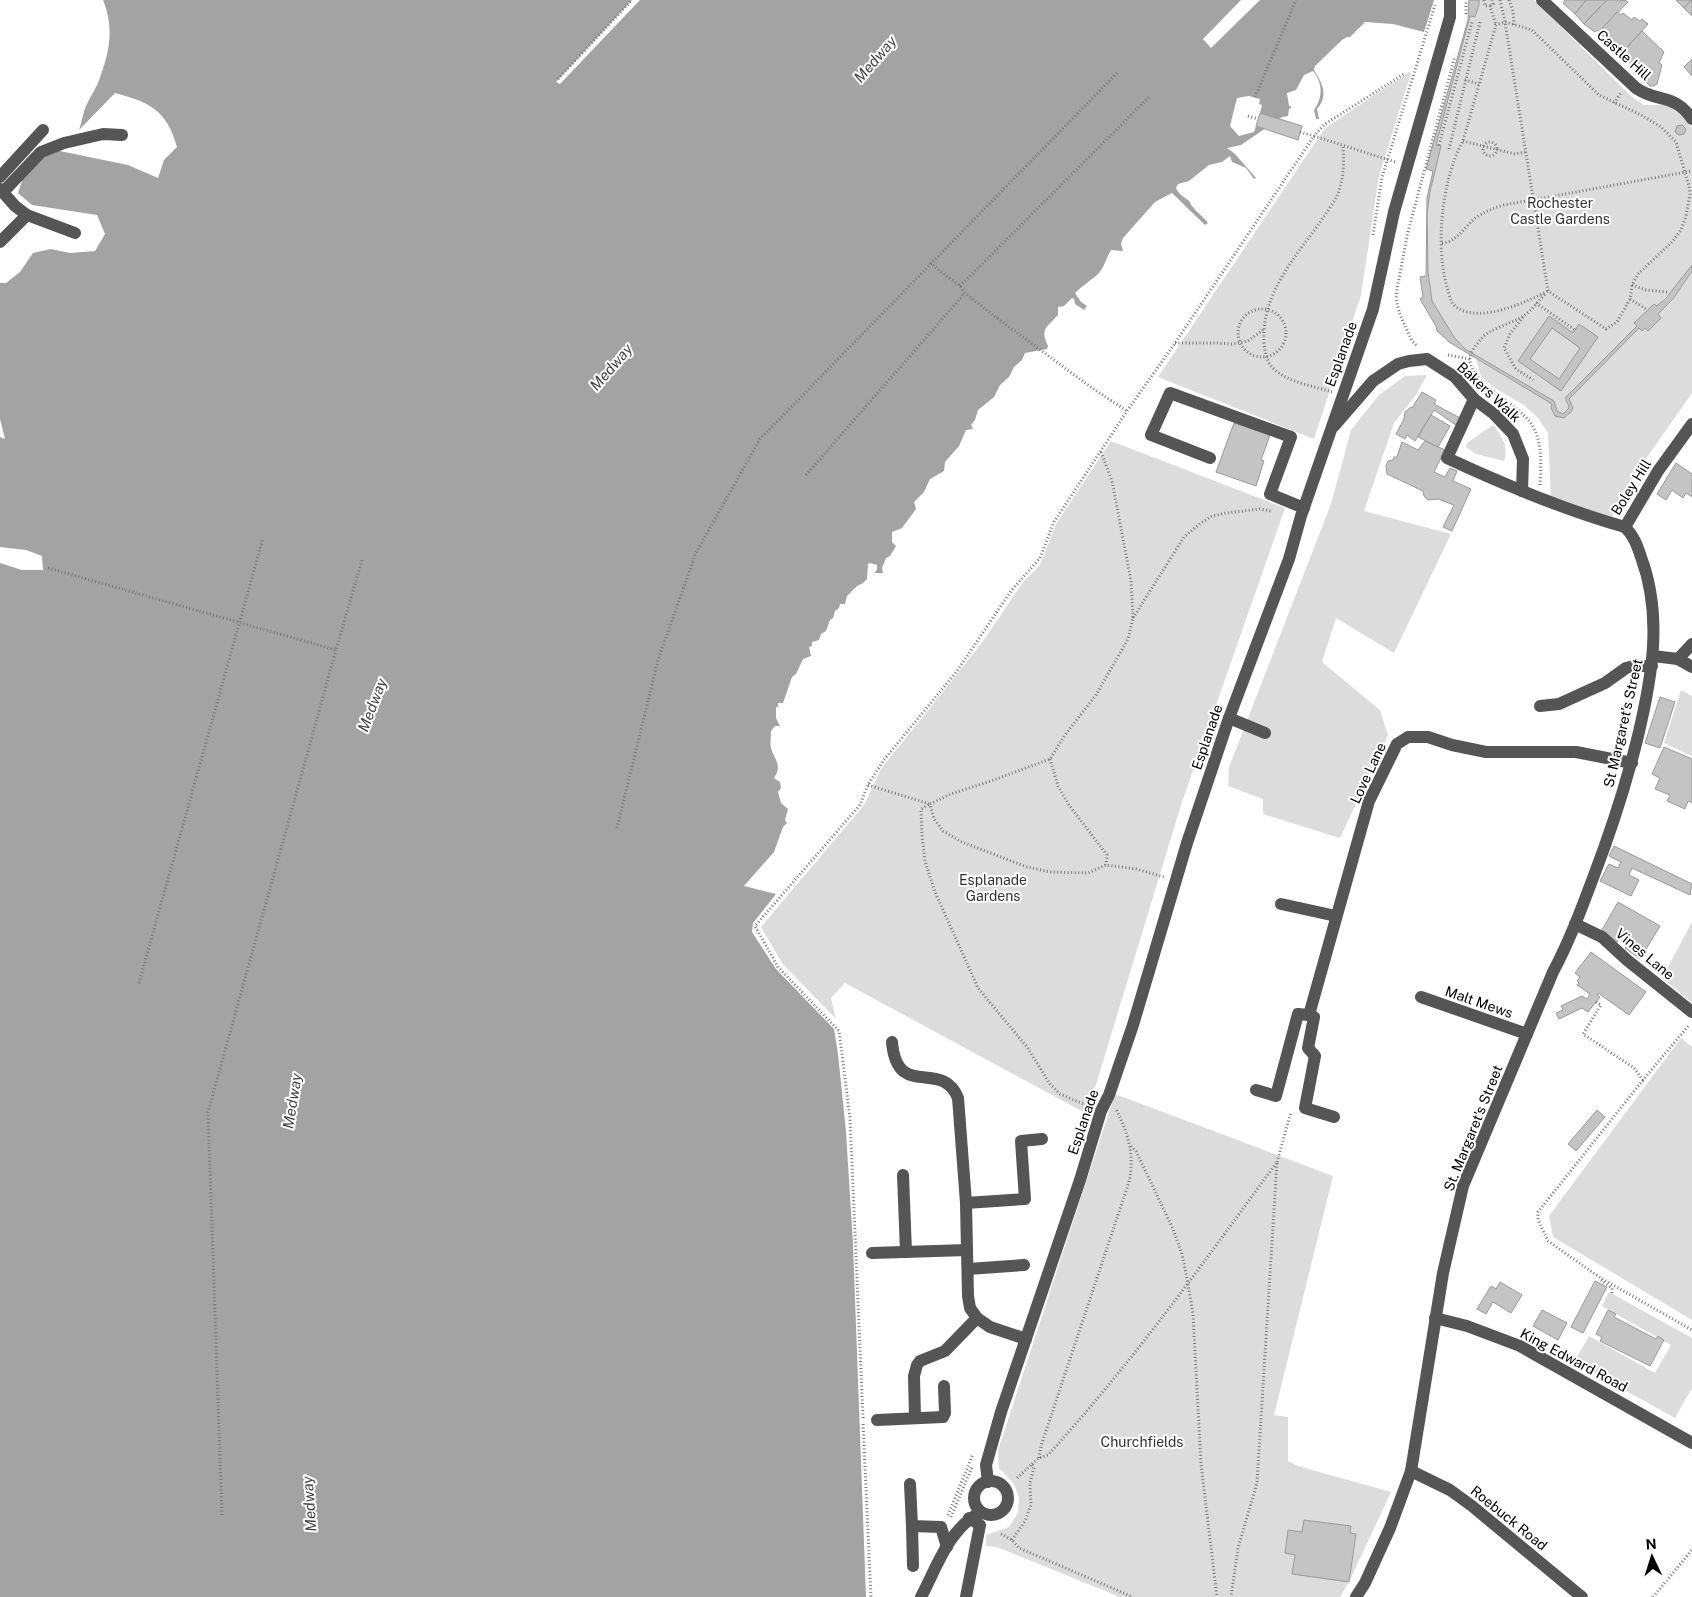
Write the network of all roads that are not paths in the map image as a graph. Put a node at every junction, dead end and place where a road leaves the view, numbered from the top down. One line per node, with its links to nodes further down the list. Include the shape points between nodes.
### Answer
1 (1450, 0): 13 (street, Esplanade, via 1450,17 1394,212 1373,309)
2 (1542, 0): 3 (street, Castle Hill, via 1636,88 1672,100)
3 (1692, 119)
4 (43, 130): 6 (street)
5 (122, 135): 7 (street, via 104,134 41,152)
6 (0, 177)
7 (2, 191): 8 (street)
8 (27, 215): 9 (street); 10 (street)
9 (75, 233)
10 (0, 242)
11 (1474, 399): 13 (street, Bakers Walk, via 1455,377 1428,360 1409,361 1398,364 1373,381); 15 (street, Bakers Walk, via 1513,434 1523,459); 15 (street, Boley Hill, via 1447,458)
12 (1692, 424): 17 (street, Boley Hill, via 1658,471)
13 (1330, 431): 16 (street, Esplanade)
14 (1210, 458): 16 (street, via 1151,436 1170,393 1291,437 1270,494)
15 (1522, 491): 17 (street, Boley Hill)
16 (1304, 508): 23 (street, Esplanade, via 1289,559)
17 (1625, 527): 20 (street, St Margaret's Street, via 1632,534 1649,584)
18 (1692, 644): 19 (street)
19 (1678, 659): 20 (street); 21 (street)
20 (1653, 661): 22 (street, via 1626,668 1605,684 1559,704); 25 (street, St Margaret's Street)
21 (1692, 668)
22 (1540, 706)
23 (1229, 718): 24 (street); 46 (street, Esplanade, via 1187,843 1133,1025 1101,1111)
24 (1265, 733)
25 (1632, 763): 27 (street, Love Lane, via 1576,752 1486,752 1428,737 1408,737 1397,744 1369,800); 28 (street, St Margaret's Street, via 1614,824)
26 (1281, 904): 27 (street)
27 (1336, 916): 30 (street, Love Lane)
28 (1575, 924): 31 (street, Vines Lane, via 1602,937); 32 (street, St. Margaret's Street)
29 (1421, 997): 32 (street, Malt Mews)
30 (1309, 1016): 34 (street, via 1298,1014 1276,1096); 35 (street, Love Lane, via 1314,1017 1308,1048 1315,1056 1305,1108)
31 (1691, 1018)
32 (1527, 1034): 45 (street, St. Margaret's Street, via 1463,1186)
33 (892, 1042): 38 (street, via 896,1062 902,1072 943,1081 957,1095)
34 (1256, 1090)
35 (1334, 1117)
36 (1042, 1139): 38 (street, via 1021,1141 1026,1199)
37 (903, 1175): 40 (street)
38 (966, 1203): 39 (street)
39 (967, 1250): 40 (street); 43 (street)
40 (906, 1252): 41 (street)
41 (872, 1253)
42 (1024, 1265): 43 (street)
43 (968, 1269): 44 (street, via 969,1302)
44 (977, 1318): 46 (street, via 990,1327); 48 (street, via 945,1351 917,1366 914,1376)
45 (1435, 1318): 50 (street, King Edward Road, via 1520,1346); 51 (street, St. Margaret's Street)
46 (1026, 1339): 52 (street, Esplanade, via 986,1466)
47 (944, 1386): 48 (street, via 944,1416)
48 (915, 1418): 49 (street)
49 (877, 1420)
50 (1692, 1442)
51 (1411, 1471): 61 (street, via 1390,1528); 62 (street, Roebuck Road, via 1444,1487 1472,1506)
52 (988, 1482): 54 (street, via 979,1486 974,1494 975,1504); 54 (street, via 997,1482 1004,1487 1008,1500 1004,1510 995,1515)
53 (910, 1484): 56 (street)
54 (981, 1512): 55 (street)
55 (969, 1518): 57 (street); 60 (street, via 980,1526)
56 (912, 1526): 57 (street, via 941,1527); 58 (street)
57 (947, 1547): 59 (street)
58 (913, 1566)
59 (921, 1597)
60 (966, 1597)
61 (1356, 1597)
62 (1582, 1597)

